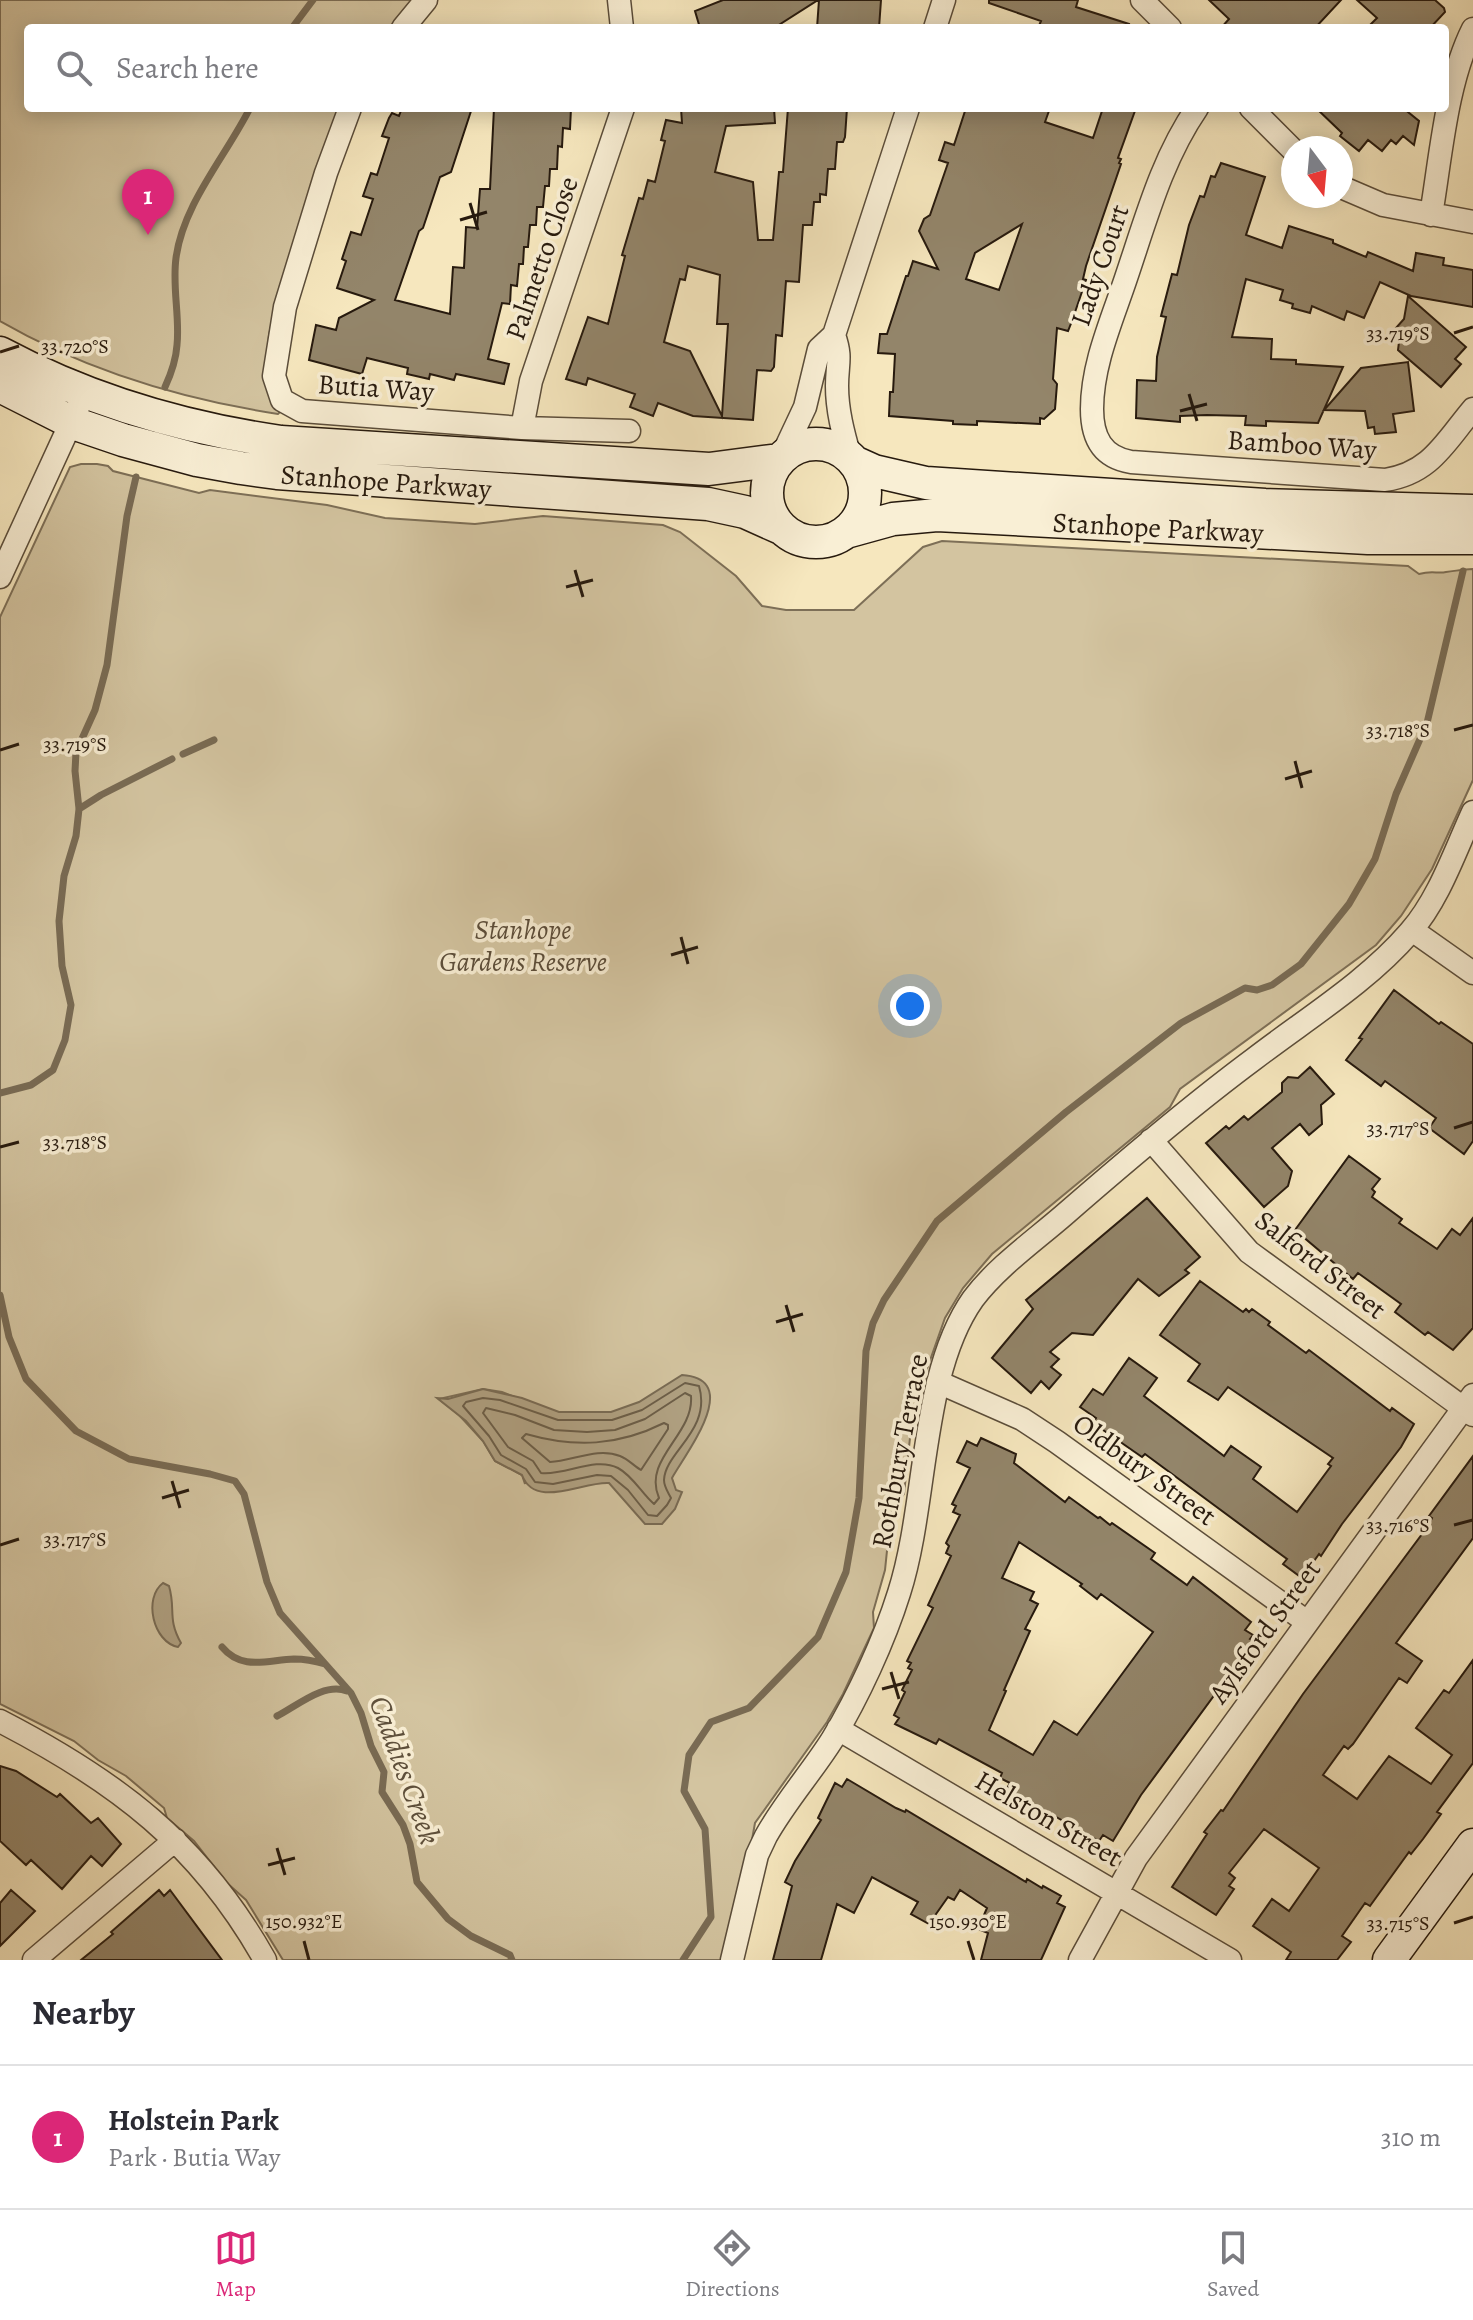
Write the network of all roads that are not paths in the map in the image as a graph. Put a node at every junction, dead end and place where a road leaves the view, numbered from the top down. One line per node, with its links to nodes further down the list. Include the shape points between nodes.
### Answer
1 (426, 0): 5 (street)
2 (619, 0): 6 (street)
3 (944, 0): 7 (street)
4 (1142, 0): 8 (street)
5 (406, 24)
6 (622, 24)
7 (936, 24)
8 (1166, 24)
9 (1473, 29): 10 (street)
10 (1449, 111)
11 (349, 112): 27 (street, Butia Way, via 285,307 276,389 290,407 302,411)
12 (622, 112): 27 (street, Palmetto Close, via 531,381)
13 (907, 112): 21 (street)
14 (1194, 112): 29 (street, Lady Court, via 1160,177 1101,351 1092,410)
15 (1255, 112): 17 (street)
16 (1449, 112): 19 (street)
17 (1281, 138)
18 (1353, 192): 19 (street)
19 (1431, 215): 20 (street)
20 (1473, 222)
21 (834, 335): 30 (street, via 819,349 805,407); 31 (street, via 840,354 838,406)
22 (0, 353): 24 (main road, Stanhope Parkway)
23 (0, 386): 26 (main road, Stanhope Parkway)
24 (85, 392): 26 (street); 30 (main road, Stanhope Parkway, via 167,419 311,445 709,469)
25 (1473, 409): 29 (street, Bamboo Way, via 1431,461 1385,480 1131,462)
26 (73, 423): 33 (main road, Stanhope Parkway, via 159,451 277,473 708,504 745,512); 36 (street)
27 (522, 428): 28 (street, Butia Way)
28 (629, 431)
29 (1103, 448)
30 (780, 459): 31 (main road, via 815,443); 33 (main road, via 769,479 767,501)
31 (852, 459): 32 (main road, Stanhope Parkway, via 874,471 926,483 1265,505); 34 (main road, via 861,473 865,498)
32 (1473, 511)
33 (783, 529): 34 (main road, via 814,542)
34 (846, 532): 35 (main road, Stanhope Parkway, via 893,519 937,515 1368,538)
35 (1473, 538)
36 (0, 577)
37 (1473, 812): 38 (street, Rothbury Terrace)
38 (1412, 930): 39 (street); 40 (street, Rothbury Terrace, via 1357,981)
39 (1473, 973)
40 (1151, 1140): 41 (street, Rothbury Terrace, via 974,1298); 42 (street, Salford Street, via 1249,1252)
41 (938, 1382): 43 (street, Oldbury Street, via 1034,1427); 45 (street, Rothbury Terrace, via 905,1575)
42 (1470, 1406): 43 (street, Aylsford Street)
43 (1307, 1622): 49 (street, Aylsford Street)
44 (0, 1721): 46 (street, via 108,1783)
45 (838, 1729): 49 (street, Helston Street); 52 (street, Rothbury Terrace, via 757,1855)
46 (175, 1840): 50 (street); 51 (street, via 205,1872)
47 (1473, 1845): 55 (main road)
48 (1473, 1874): 56 (main road)
49 (1116, 1892): 53 (street, Aylsford Street); 54 (street, Helston Street)
50 (34, 1960)
51 (265, 1960)
52 (732, 1960)
53 (1080, 1960)
54 (1230, 1960)
55 (1389, 1960)
56 (1410, 1960)

